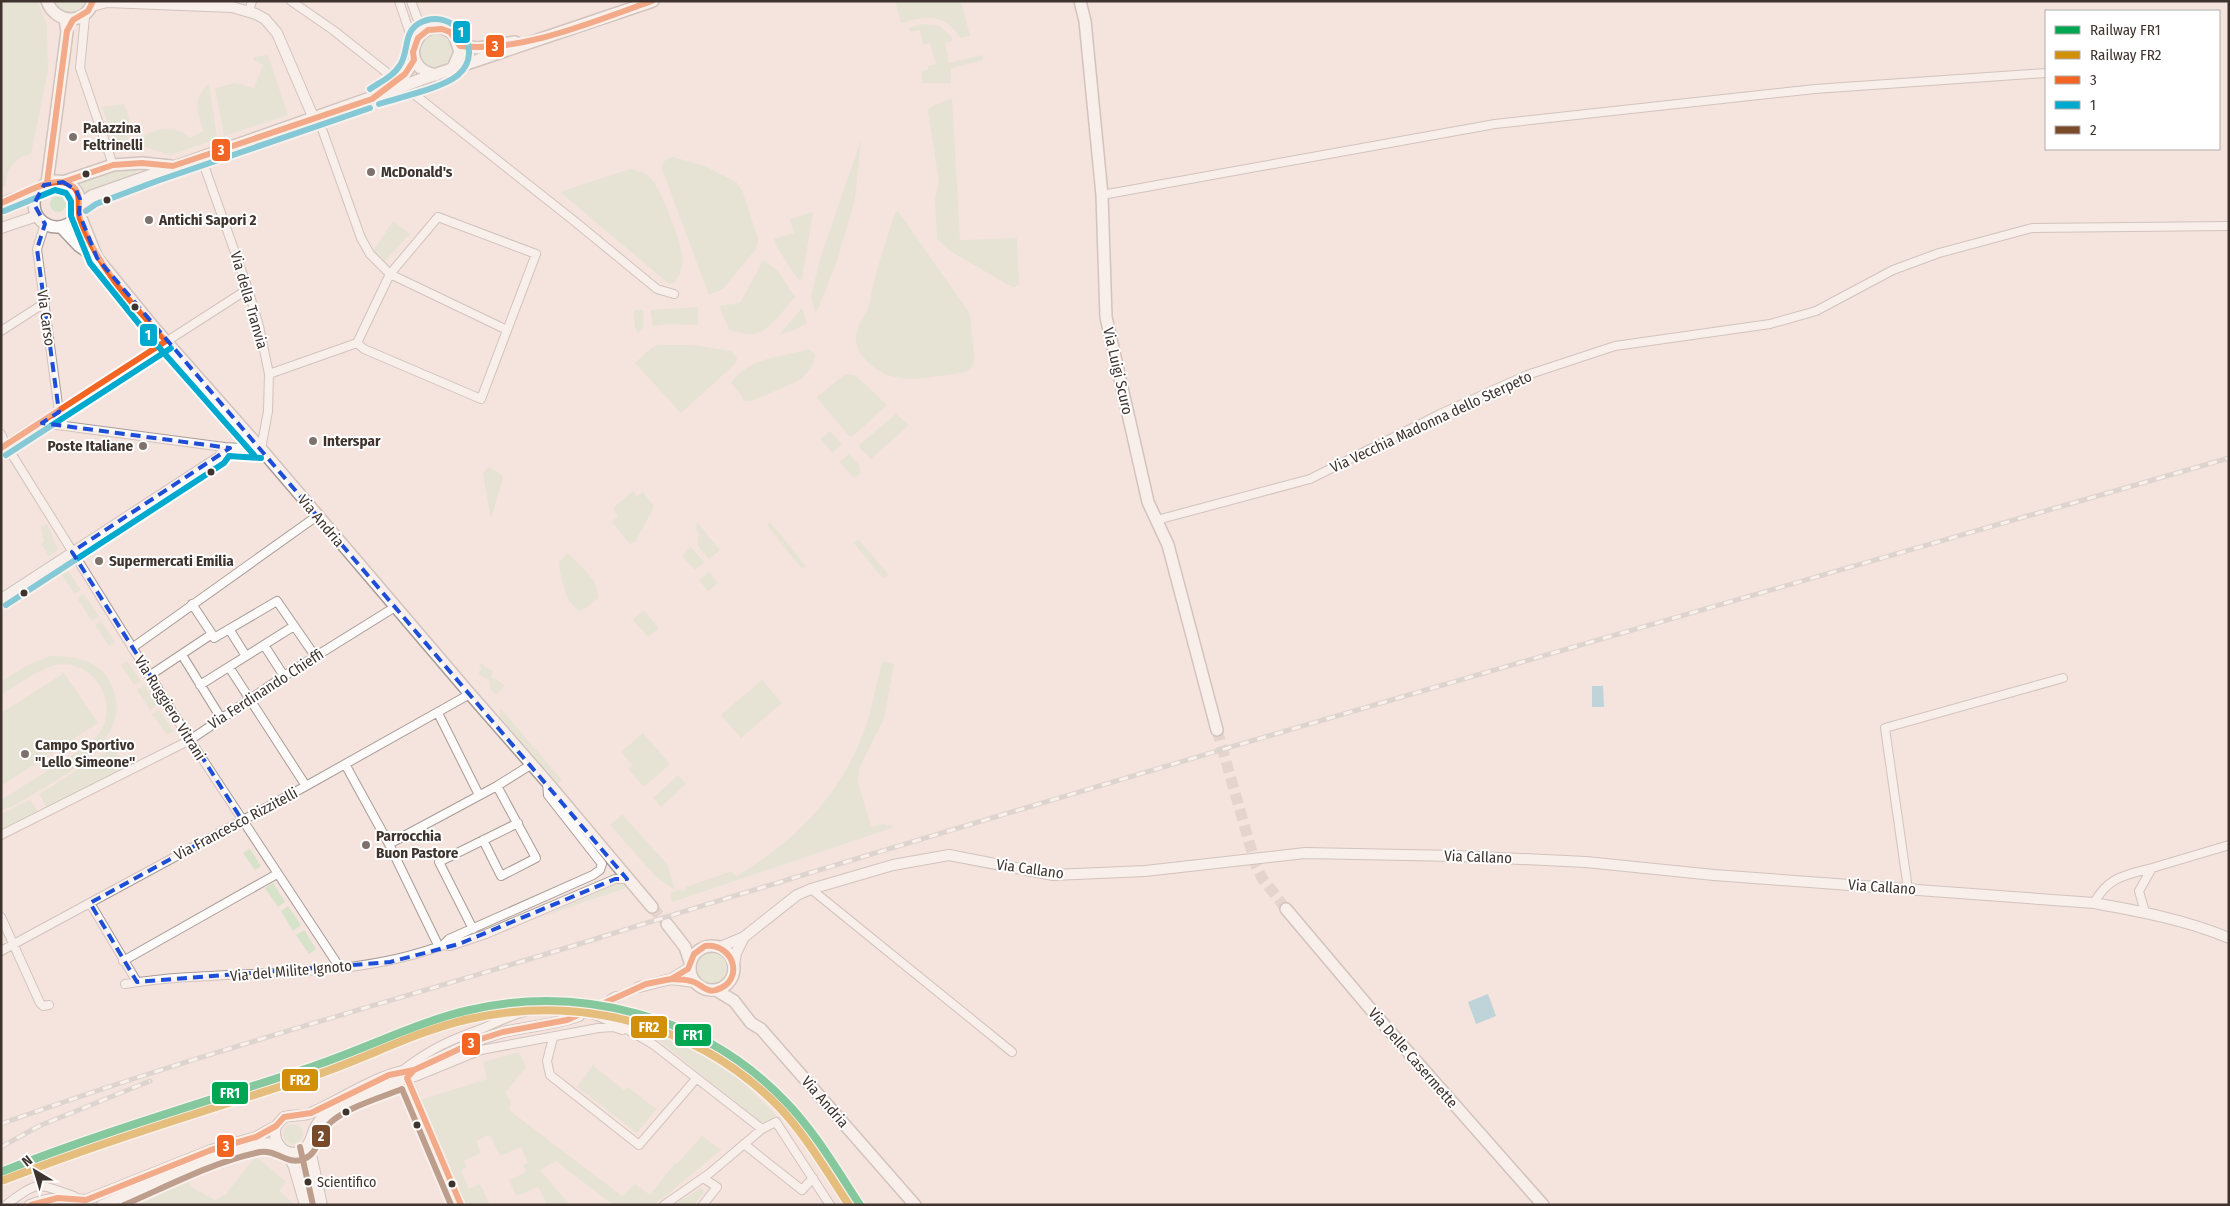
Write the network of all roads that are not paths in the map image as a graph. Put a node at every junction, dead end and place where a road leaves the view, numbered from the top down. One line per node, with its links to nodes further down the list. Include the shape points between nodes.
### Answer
1 (47, 1): 12 (main road, via 56,16)
2 (291, 1): 39 (street, via 333,30 657,289)
3 (399, 1): 15 (street)
4 (411, 1): 13 (street, via 418,20)
5 (653, 1): 14 (main road)
6 (1080, 1): 29 (main road, Via Luigi Scuro, via 1085,21)
7 (107, 2): 8 (street); 9 (street)
8 (92, 4): 12 (main road, via 85,14)
9 (239, 5): 10 (street)
10 (251, 6): 22 (street, via 277,34)
11 (86, 17): 25 (street, via 80,68)
12 (69, 20): 28 (main road)
13 (427, 30): 15 (main road); 16 (main road, via 438,28 450,32)
14 (553, 36): 16 (main road, via 478,48); 18 (main road)
15 (414, 45): 17 (main road)
16 (460, 46): 18 (main road, via 459,58)
17 (412, 64): 20 (main road); 21 (main road, bridge)
18 (453, 68): 20 (main road)
19 (2045, 73): 29 (street, via 1814,88 1495,124)
20 (436, 75): 21 (main road, bridge)
21 (383, 92): 22 (main road, via 372,99)
22 (314, 119): 24 (main road)
23 (322, 129): 37 (street, via 361,238 370,254)
24 (201, 156): 26 (main road); 38 (street, Via della Tranvia)
25 (113, 165): 26 (main road, via 142,162); 27 (main road)
26 (172, 166): 31 (main road, via 92,196)
27 (62, 182): 28 (main road); 31 (main road, via 76,190)
28 (44, 186): 30 (street); 32 (main road, via 34,204)
29 (1102, 195): 53 (main road, Via Luigi Scuro, via 1106,317 1148,502)
30 (1, 203)
31 (80, 208): 34 (main road, via 72,222); 36 (main road, Via Andria)
32 (41, 220): 34 (main road); 35 (street); 40 (street, Via Carso, via 37,250)
33 (2229, 226): 53 (street, Via Vecchia Madonna dello Sterpeto, via 2032,228 1939,253 1893,270 1816,310 1770,324 1615,346 1527,375 1310,479)
34 (61, 227): 36 (main road, Via Andria, via 79,246)
35 (1, 228)
36 (97, 258): 43 (main road, Via Andria)
37 (390, 274): 41 (street); 41 (street, via 438,217 536,254); 44 (street)
38 (248, 289): 43 (street); 45 (street, Via della Tranvia)
39 (674, 294)
40 (44, 304): 42 (street); 46 (street, Via Carso)
41 (506, 330): 44 (street, via 481,398 364,349)
42 (1, 331)
43 (166, 341): 46 (street); 51 (main road, Via Andria)
44 (357, 343): 45 (street)
45 (269, 374): 51 (street, Via della Tranvia, via 268,411)
46 (59, 412): 47 (street)
47 (42, 423): 49 (street); 50 (street)
48 (1, 434): 49 (street, Via Ruggiero Vitrani)
49 (4, 447): 54 (street, Via Ruggiero Vitrani)
50 (224, 447): 51 (street); 54 (street, via 219,456)
51 (261, 449): 52 (main road, Via Andria)
52 (317, 516): 56 (street); 57 (main road, Via Andria)
53 (1157, 520): 75 (main road, Via Luigi Scuro, via 1168,545)
54 (72, 552): 55 (street); 62 (street, Via Ruggiero Vitrani)
55 (1, 598)
56 (192, 604): 60 (street); 62 (street)
57 (395, 607): 65 (street, Via Ferdinando Chieffi); 71 (main road, Via Andria)
58 (294, 626): 59 (street, via 277,601); 61 (street); 65 (street)
59 (229, 630): 60 (street, via 214,638); 64 (street)
60 (212, 634): 63 (street)
61 (264, 646): 64 (street); 68 (street)
62 (132, 648): 67 (street, Via Ruggiero Vitrani)
63 (182, 655): 67 (street); 70 (street)
64 (246, 656): 66 (street)
65 (315, 656): 68 (street, Via Ferdinando Chieffi)
66 (229, 667): 70 (street); 72 (street)
67 (149, 676): 76 (street, Via Ruggiero Vitrani)
68 (284, 676): 72 (street, Via Ferdinando Chieffi)
69 (2063, 678): 94 (street, via 1885,728)
70 (200, 684): 74 (street)
71 (470, 694): 73 (street, Via Francesco Rizzitelli); 78 (main road, Via Andria)
72 (249, 700): 74 (street, Via Ferdinando Chieffi); 80 (street)
73 (438, 713): 77 (street, Via Francesco Rizzitelli); 82 (street)
74 (222, 718): 76 (street, Via Ferdinando Chieffi)
75 (1217, 730)
76 (190, 740): 83 (street, Via Ruggiero Vitrani); 85 (street, Via Ferdinando Chieffi)
77 (345, 764): 80 (street, Via Francesco Rizzitelli); 87 (street)
78 (532, 764): 79 (main road, Via Andria); 81 (street)
79 (548, 782): 89 (street, Via Andria, via 548,795); 92 (main road, Via Andria)
80 (306, 786): 83 (street, Via Francesco Rizzitelli)
81 (497, 786): 82 (street); 84 (street)
82 (480, 795): 87 (street)
83 (242, 820): 91 (street, Via Ruggiero Vitrani); 95 (street, Via Francesco Rizzitelli)
84 (518, 823): 86 (street); 86 (street, via 536,858 501,876)
85 (1, 835)
86 (483, 840): 102 (street, via 439,862)
87 (388, 844): 107 (street)
88 (2229, 845): 90 (street)
89 (602, 864): 102 (street, Via del Milite Ignoto, via 593,875)
90 (2152, 868): 96 (street, via 2116,878 2100,891); 99 (street, via 2138,891)
91 (277, 874): 111 (street); 114 (street, Via Ruggiero Vitrani)
92 (628, 879): 97 (main road, Via Andria); 107 (street, Via del Milite Ignoto, via 614,879 486,934)
93 (811, 889): 94 (street, Via Callano, via 893,865 949,855 1053,875 1145,871 1305,853 1586,862); 104 (street, Via Callano, via 797,895); 127 (street)
94 (1908, 889): 96 (street, Via Callano)
95 (90, 903): 106 (street, Via Francesco Rizzitelli); 111 (street)
96 (2094, 903): 99 (street, Via Callano)
97 (652, 908)
98 (1286, 909): 152 (main road, Via Delle Casermette)
99 (2145, 912): 105 (street, Via Callano)
100 (1, 917): 106 (street)
101 (667, 924): 103 (main road)
102 (473, 929): 107 (street, Via del Milite Ignoto)
103 (678, 936): 109 (main road); 113 (main road)
104 (744, 937): 108 (street, Via Callano); 112 (street, Via Callano)
105 (2229, 938)
106 (14, 945): 110 (street, Via Francesco Rizzitelli); 123 (street, via 40,1003)
107 (441, 946): 114 (street, Via del Milite Ignoto, via 390,962)
108 (720, 947): 109 (main road); 112 (main road)
109 (702, 948): 113 (main road, via 694,954)
110 (1, 951)
111 (123, 961): 116 (street)
112 (734, 964): 118 (main road)
113 (690, 965): 115 (street); 117 (main road)
114 (340, 968): 116 (street, Via del Milite Ignoto)
115 (670, 979): 117 (street); 120 (street)
116 (137, 982): 119 (street, Via del Milite Ignoto)
117 (694, 982): 121 (main road, via 701,988)
118 (729, 982): 121 (main road); 122 (main road, Via Andria)
119 (125, 984)
120 (639, 987)
121 (716, 990): 122 (main road, Via Andria)
122 (734, 1001): 151 (main road, Via Andria)
123 (49, 1005)
124 (579, 1016): 128 (street, via 481,1039)
125 (636, 1034): 126 (street, via 614,1027); 128 (street, via 599,1016 543,1008 439,1045); 129 (street)
126 (553, 1038): 128 (street, via 481,1050 415,1077); 129 (street, via 547,1061 550,1075 640,1145)
127 (1012, 1052)
128 (408, 1074): 130 (street, via 340,1097 308,1114); 133 (street, via 320,1119); 147 (street)
129 (696, 1079): 132 (street)
130 (296, 1115): 131 (street, via 284,1117); 133 (street, via 308,1122)
131 (276, 1126): 134 (street, via 274,1132); 140 (street, via 256,1137 211,1150)
132 (762, 1129): 135 (street); 139 (street, via 776,1122)
133 (312, 1133): 136 (street)
134 (278, 1144): 137 (street); 144 (street, via 261,1143 223,1156)
135 (744, 1144): 138 (street); 139 (street, via 802,1190)
136 (309, 1145): 137 (street, via 300,1151); 146 (street)
137 (288, 1152): 145 (street)
138 (703, 1178): 148 (street); 149 (street, via 716,1188)
139 (813, 1178): 150 (street)
140 (86, 1200): 141 (street, via 42,1185 29,1188); 142 (street, via 64,1196); 143 (street)
141 (6, 1205)
142 (30, 1205)
143 (73, 1205)
144 (102, 1205)
145 (305, 1205)
146 (322, 1205)
147 (461, 1205)
148 (664, 1205)
149 (703, 1205)
150 (830, 1205)
151 (915, 1205)
152 (1543, 1205)

